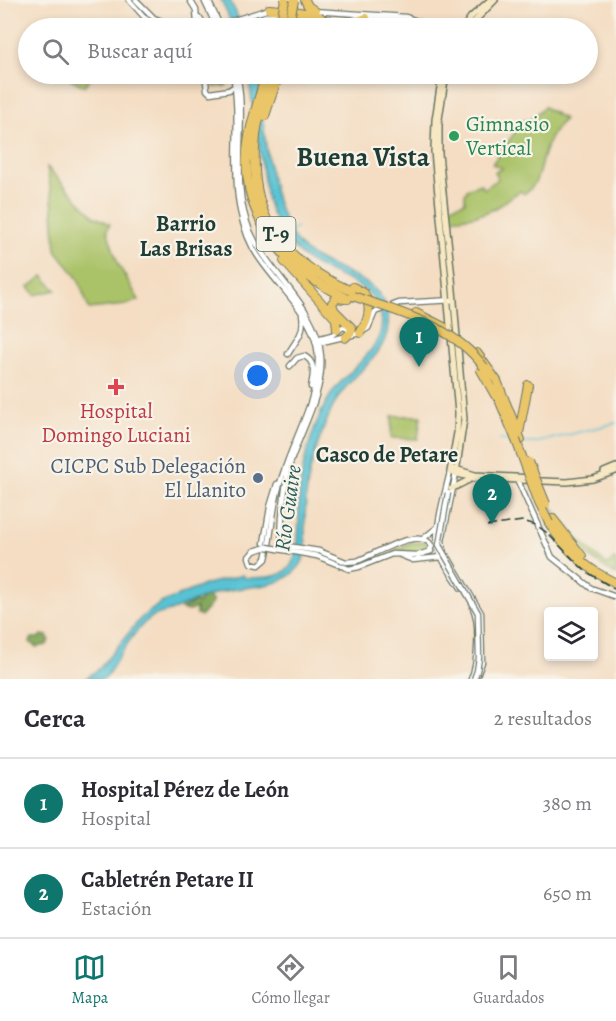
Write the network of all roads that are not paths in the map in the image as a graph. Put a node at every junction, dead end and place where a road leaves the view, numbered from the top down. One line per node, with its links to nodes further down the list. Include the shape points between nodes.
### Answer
1 (129, 0): 15 (street)
2 (136, 0): 16 (street)
3 (191, 0): 17 (street); 18 (street)
4 (206, 0): 19 (street, bridge)
5 (278, 0): 10 (highway)
6 (290, 0): 13 (highway, bridge); 22 (highway, bridge)
7 (305, 0): 12 (highway)
8 (490, 0): 28 (main road)
9 (495, 0): 29 (main road)
10 (267, 9): 12 (highway); 20 (street)
11 (328, 12): 12 (street); 24 (street); 27 (street)
12 (317, 14): 23 (highway, bridge)
13 (285, 16)
14 (304, 17): 21 (street, via 273,14)
15 (146, 18)
16 (154, 18)
17 (198, 18)
18 (199, 18)
19 (214, 18)
20 (240, 18)
21 (260, 18)
22 (287, 18)
23 (322, 18)
24 (330, 18)
25 (356, 18): 26 (street)
26 (366, 18)
27 (409, 18)
28 (470, 18)
29 (478, 18)
30 (208, 84): 38 (street, via 209,90)
31 (236, 84): 38 (street); 39 (street)
32 (260, 84): 40 (highway)
33 (263, 84): 40 (highway, T-9)
34 (269, 84): 41 (highway, T-9)
35 (276, 84): 41 (highway)
36 (441, 84): 45 (main road, via 434,140)
37 (444, 84): 45 (main road, via 439,154)
38 (228, 89): 39 (street)
39 (238, 97): 47 (street, via 236,190 242,223 260,259); 48 (street, via 240,189 247,224 262,254)
40 (251, 118): 41 (highway, T-9)
41 (255, 134): 42 (highway, T-9, via 247,152 248,187); 43 (highway, T-9, via 255,174 261,206)
42 (262, 227): 44 (highway, T-9, via 280,251 315,281); 49 (highway, via 279,255 336,319)
43 (286, 248): 44 (highway, T-9, via 297,261); 46 (highway, via 315,268 362,291)
44 (352, 296): 50 (highway, via 336,298 332,303); 58 (highway, T-9, bridge, via 430,327 456,343 483,368); 58 (highway, T-9, bridge, via 436,322 471,345 497,381)
45 (452, 298): 46 (street, bridge); 59 (main road, via 464,419); 62 (main road, via 458,413)
46 (372, 310): 50 (highway)
47 (301, 312): 52 (street); 53 (street, via 302,333)
48 (314, 326): 49 (street, via 321,332); 52 (street)
49 (334, 333): 50 (street, via 345,327); 52 (street)
50 (353, 335): 51 (street)
51 (336, 340): 52 (street); 54 (street)
52 (317, 342): 54 (street); 57 (street, via 317,375)
53 (288, 354)
54 (321, 355): 60 (street, via 319,383)
55 (290, 366): 57 (street, via 302,356 312,362)
56 (528, 385): 58 (highway)
57 (309, 404): 60 (street)
58 (518, 438): 66 (highway, T-9, bridge)
59 (459, 457): 62 (main road); 63 (main road)
60 (288, 466): 71 (street, via 274,490); 71 (street, via 275,501 267,556 264,562 254,564 249,559 252,552); 72 (street, via 281,536)
61 (616, 469): 63 (main road, via 573,478); 64 (main road, via 580,481)
62 (453, 470): 63 (main road); 65 (street)
63 (472, 476): 64 (main road); 65 (main road)
64 (518, 481): 81 (street, via 552,557 591,588)
65 (449, 489): 67 (street); 70 (street); 82 (street, bridge, via 439,545 478,613 479,658)
66 (551, 521): 79 (highway, T-9, via 586,559); 80 (highway, T-9, via 556,535 574,555)
67 (439, 526): 68 (street); 70 (street)
68 (425, 537): 69 (street); 70 (street); 74 (street, via 432,544)
69 (406, 541): 75 (street, via 351,563); 77 (street)
70 (440, 541): 73 (street)
71 (265, 546): 72 (street, bridge)
72 (291, 548): 75 (street)
73 (441, 548): 74 (street); 78 (street); 82 (street, via 481,614 482,663)
74 (429, 552): 77 (street)
75 (318, 553): 76 (street, via 349,569)
76 (398, 554): 77 (street); 78 (street, via 413,560)
77 (410, 554)
78 (442, 557): 82 (street, via 476,617)
79 (616, 578)
80 (616, 583)
81 (616, 597)
82 (474, 679)

